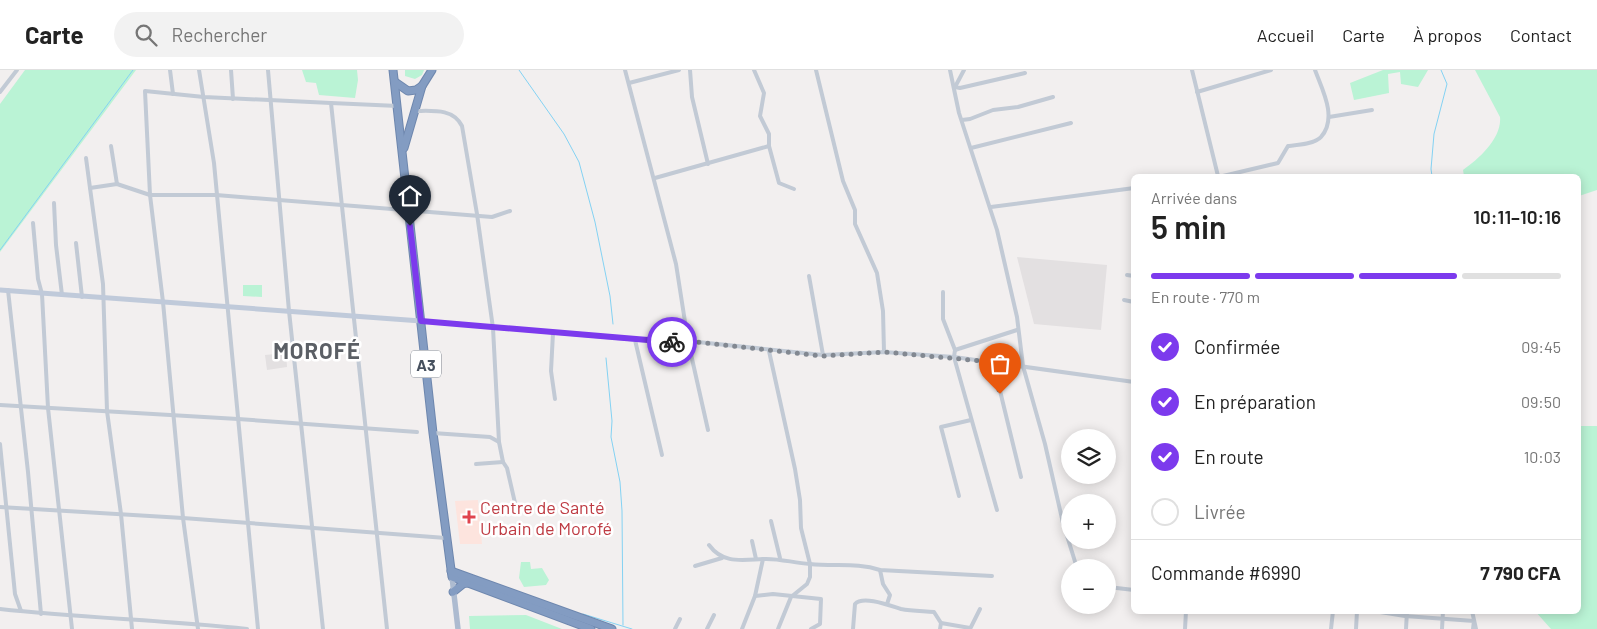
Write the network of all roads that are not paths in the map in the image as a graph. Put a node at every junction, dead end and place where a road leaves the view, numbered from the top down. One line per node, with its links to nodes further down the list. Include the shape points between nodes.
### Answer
1 (17, 70): 25 (street)
2 (170, 70): 27 (street)
3 (199, 70): 28 (street)
4 (231, 70): 30 (street)
5 (268, 70): 31 (street)
6 (393, 70): 21 (highway, A3)
7 (432, 70): 23 (highway)
8 (626, 70): 22 (street)
9 (657, 70): 20 (street)
10 (679, 70): 20 (street)
11 (690, 70): 44 (street, via 692,96)
12 (754, 70): 40 (street, via 764,93 760,116 768,134)
13 (816, 70): 87 (street, via 843,181 855,210 857,230 877,273 883,310)
14 (950, 70): 24 (street)
15 (964, 70): 24 (street)
16 (1192, 70): 26 (street)
17 (1271, 70): 26 (street)
18 (1316, 70): 36 (street, via 1326,95)
19 (1025, 73): 24 (street)
20 (656, 76): 22 (street)
21 (395, 81): 23 (highway, via 408,91); 33 (highway, A3)
22 (629, 83): 47 (street)
23 (422, 86): 35 (highway)
24 (955, 87): 37 (street)
25 (0, 92)
26 (1197, 92): 45 (street)
27 (173, 94): 28 (street); 52 (street, via 145,91)
28 (204, 97): 30 (street); 53 (street)
29 (1053, 97): 37 (street)
30 (233, 99): 31 (street)
31 (270, 99): 32 (street); 54 (street)
32 (331, 103): 33 (street); 56 (street)
33 (398, 106): 42 (highway, A3)
34 (1372, 110): 36 (street)
35 (414, 111): 42 (highway); 60 (street, via 437,110 458,117)
36 (1329, 117): 46 (street, via 1322,137 1288,146 1278,162)
37 (962, 120): 41 (street)
38 (1071, 123): 41 (street)
39 (111, 146): 48 (street)
40 (768, 146): 44 (street); 51 (street, via 779,182)
41 (971, 148): 57 (street)
42 (403, 150): 58 (highway, A3)
43 (86, 158): 49 (street)
44 (708, 164): 47 (street)
45 (1218, 174)
46 (1231, 174)
47 (655, 178): 84 (street, via 676,264)
48 (117, 184): 49 (street); 52 (street)
49 (90, 188): 72 (street)
50 (1131, 188): 57 (street)
51 (794, 189)
52 (150, 194): 53 (street); 75 (street)
53 (216, 195): 54 (street); 76 (street)
54 (279, 201): 56 (street); 77 (street)
55 (54, 203): 70 (street)
56 (343, 206): 58 (street); 78 (street)
57 (991, 207): 81 (street)
58 (408, 209): 60 (street); 79 (highway, A3)
59 (510, 211): 60 (street, via 492,217)
60 (477, 214): 80 (street)
61 (33, 223): 69 (street)
62 (76, 243): 71 (street)
63 (1127, 275): 65 (street)
64 (809, 276): 88 (street)
65 (1131, 276)
66 (0, 290): 67 (street)
67 (8, 290): 69 (street); 95 (street)
68 (943, 292): 85 (street, via 943,319)
69 (42, 294): 70 (street); 96 (street)
70 (62, 295): 71 (street)
71 (82, 296): 72 (street)
72 (104, 298): 75 (street); 97 (street)
73 (1124, 300): 74 (street)
74 (1131, 301)
75 (163, 302): 76 (street); 98 (street)
76 (228, 307): 77 (street); 99 (street)
77 (289, 311): 78 (street); 101 (street)
78 (353, 316): 79 (street); 102 (street)
79 (421, 321): 80 (street); 106 (highway, A3)
80 (493, 328): 82 (street); 103 (street)
81 (1017, 330): 85 (street); 91 (street)
82 (553, 333): 83 (street); 93 (street, via 551,371)
83 (635, 340): 84 (street); 110 (street)
84 (688, 341): 86 (street); 104 (street)
85 (955, 350): 89 (street)
86 (768, 351): 88 (street); 136 (street, via 795,469 801,528)
87 (884, 352): 88 (street); 89 (street)
88 (823, 356)
89 (954, 357): 90 (street); 100 (street)
90 (993, 362): 91 (street); 113 (street)
91 (1023, 366): 92 (street); 134 (street)
92 (1131, 382)
93 (555, 399)
94 (0, 405): 95 (street)
95 (21, 406): 96 (street); 118 (street)
96 (48, 408): 97 (street); 120 (street)
97 (108, 411): 98 (street); 121 (street)
98 (174, 414): 99 (street); 122 (street)
99 (238, 418): 101 (street); 124 (street)
100 (971, 420): 114 (street, via 941,427); 119 (street)
101 (301, 423): 102 (street); 125 (street)
102 (366, 428): 105 (street); 126 (street)
103 (499, 428): 107 (street); 108 (street)
104 (708, 430)
105 (417, 432)
106 (433, 433): 107 (street); 127 (highway, A3)
107 (490, 437): 108 (street)
108 (499, 442): 111 (street)
109 (0, 444): 117 (street)
110 (662, 455)
111 (502, 462): 112 (street); 115 (street, via 507,468)
112 (476, 464)
113 (1022, 477)
114 (959, 496)
115 (515, 503)
116 (0, 507): 117 (street)
117 (7, 508): 118 (street); 150 (street, via 15,594)
118 (32, 509): 120 (street); 151 (street)
119 (997, 510)
120 (60, 511): 121 (street); 160 (street)
121 (121, 514): 122 (street); 161 (street)
122 (183, 518): 124 (street); 166 (street)
123 (771, 521): 132 (street)
124 (248, 522): 125 (street); 171 (street)
125 (313, 527): 126 (street); 172 (street)
126 (376, 532): 127 (street); 173 (street)
127 (446, 538): 130 (highway, A3)
128 (752, 541): 135 (street)
129 (709, 545): 131 (street)
130 (449, 557): 139 (highway, A3); 141 (highway)
131 (722, 558): 135 (street); 137 (street)
132 (780, 558): 133 (street); 136 (street)
133 (763, 559): 135 (street); 145 (street)
134 (1075, 559)
135 (756, 560)
136 (810, 564): 138 (street, via 869,566); 146 (street, via 810,578)
137 (695, 566)
138 (880, 570): 140 (street); 147 (street, via 890,595)
139 (451, 574): 141 (highway); 144 (main road, A3)
140 (992, 576)
141 (469, 580): 144 (highway); 175 (highway); 176 (highway)
142 (1116, 588): 143 (street)
143 (1131, 590)
144 (453, 592): 174 (main road, A3)
145 (755, 596): 146 (street); 179 (street)
146 (791, 597): 180 (street); 181 (street, via 821,599 820,624)
147 (887, 604): 165 (street, via 934,612); 182 (street, via 856,602)
148 (0, 609): 150 (street)
149 (980, 609): 184 (street)
150 (21, 611): 151 (street)
151 (41, 614): 160 (street)
152 (1186, 614): 185 (street)
153 (1333, 614): 186 (street)
154 (1357, 614): 187 (street)
155 (1393, 614): 159 (street)
156 (1443, 614): 163 (street)
157 (1473, 614): 164 (street)
158 (714, 615): 178 (street)
159 (1405, 616): 163 (street); 188 (street)
160 (71, 617): 161 (street); 167 (street)
161 (131, 619): 166 (street); 168 (street)
162 (680, 619): 177 (street)
163 (1442, 619): 164 (street); 189 (street)
164 (1474, 621): 190 (street)
165 (941, 623): 183 (street); 184 (street)
166 (198, 624): 169 (street); 170 (street)
167 (72, 629)
168 (132, 629)
169 (198, 629)
170 (247, 629)
171 (258, 629)
172 (323, 629)
173 (387, 629)
174 (458, 629)
175 (591, 629)
176 (612, 629)
177 (675, 629)
178 (707, 629)
179 (742, 629)
180 (778, 629)
181 (812, 629)
182 (853, 629)
183 (940, 629)
184 (970, 629)
185 (1185, 629)
186 (1331, 629)
187 (1356, 629)
188 (1406, 629)
189 (1442, 629)
190 (1475, 629)

